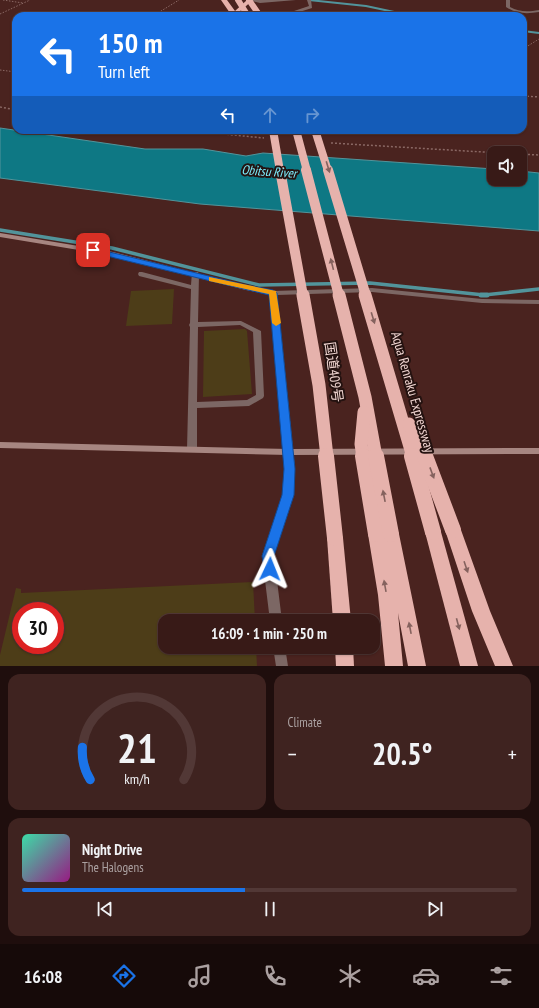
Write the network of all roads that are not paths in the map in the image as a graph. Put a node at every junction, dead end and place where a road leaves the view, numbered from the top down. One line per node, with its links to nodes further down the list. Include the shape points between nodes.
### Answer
1 (224, 0): 8 (highway)
2 (238, 0): 10 (highway, bridge)
3 (250, 0): 4 (street); 9 (highway); 11 (highway, bridge)
4 (294, 0)
5 (309, 0): 12 (street, via 311,7)
6 (508, 0): 13 (street, via 508,8)
7 (539, 11): 14 (street)
8 (232, 12)
9 (237, 12)
10 (246, 12)
11 (258, 12)
12 (292, 12)
13 (521, 12)
14 (527, 13)
15 (272, 134): 33 (highway, 国道409号, bridge, via 319,385)
16 (297, 134): 31 (highway, one-way to 16, bridge, via 361,444 365,397)
17 (317, 134): 25 (highway, Aqua Renraku Expressway, one-way to 25, bridge)
18 (0, 235): 20 (street, via 109,253)
19 (142, 274): 21 (street)
20 (195, 274): 21 (street); 22 (street)
21 (194, 288): 24 (street)
22 (273, 293): 23 (street, via 372,290 482,301); 30 (street)
23 (539, 302)
24 (193, 325): 26 (street); 26 (street, via 241,323 257,331 260,396 250,403)
25 (397, 400): 40 (highway, Aqua Renraku Expressway, one-way to 40, bridge); 41 (highway, one-way to 41, bridge, via 431,468 481,611)
26 (193, 405): 28 (street)
27 (0, 445): 28 (street)
28 (192, 449): 30 (street)
29 (539, 451): 30 (street)
30 (289, 452): 32 (street, via 288,495 268,556)
31 (384, 534): 38 (highway, one-way to 31); 39 (highway, one-way to 31)
32 (275, 614)
33 (341, 614)
34 (280, 654): 36 (street)
35 (344, 654): 37 (highway)
36 (282, 666)
37 (345, 666)
38 (394, 666)
39 (417, 666)
40 (469, 666)
41 (504, 666)

